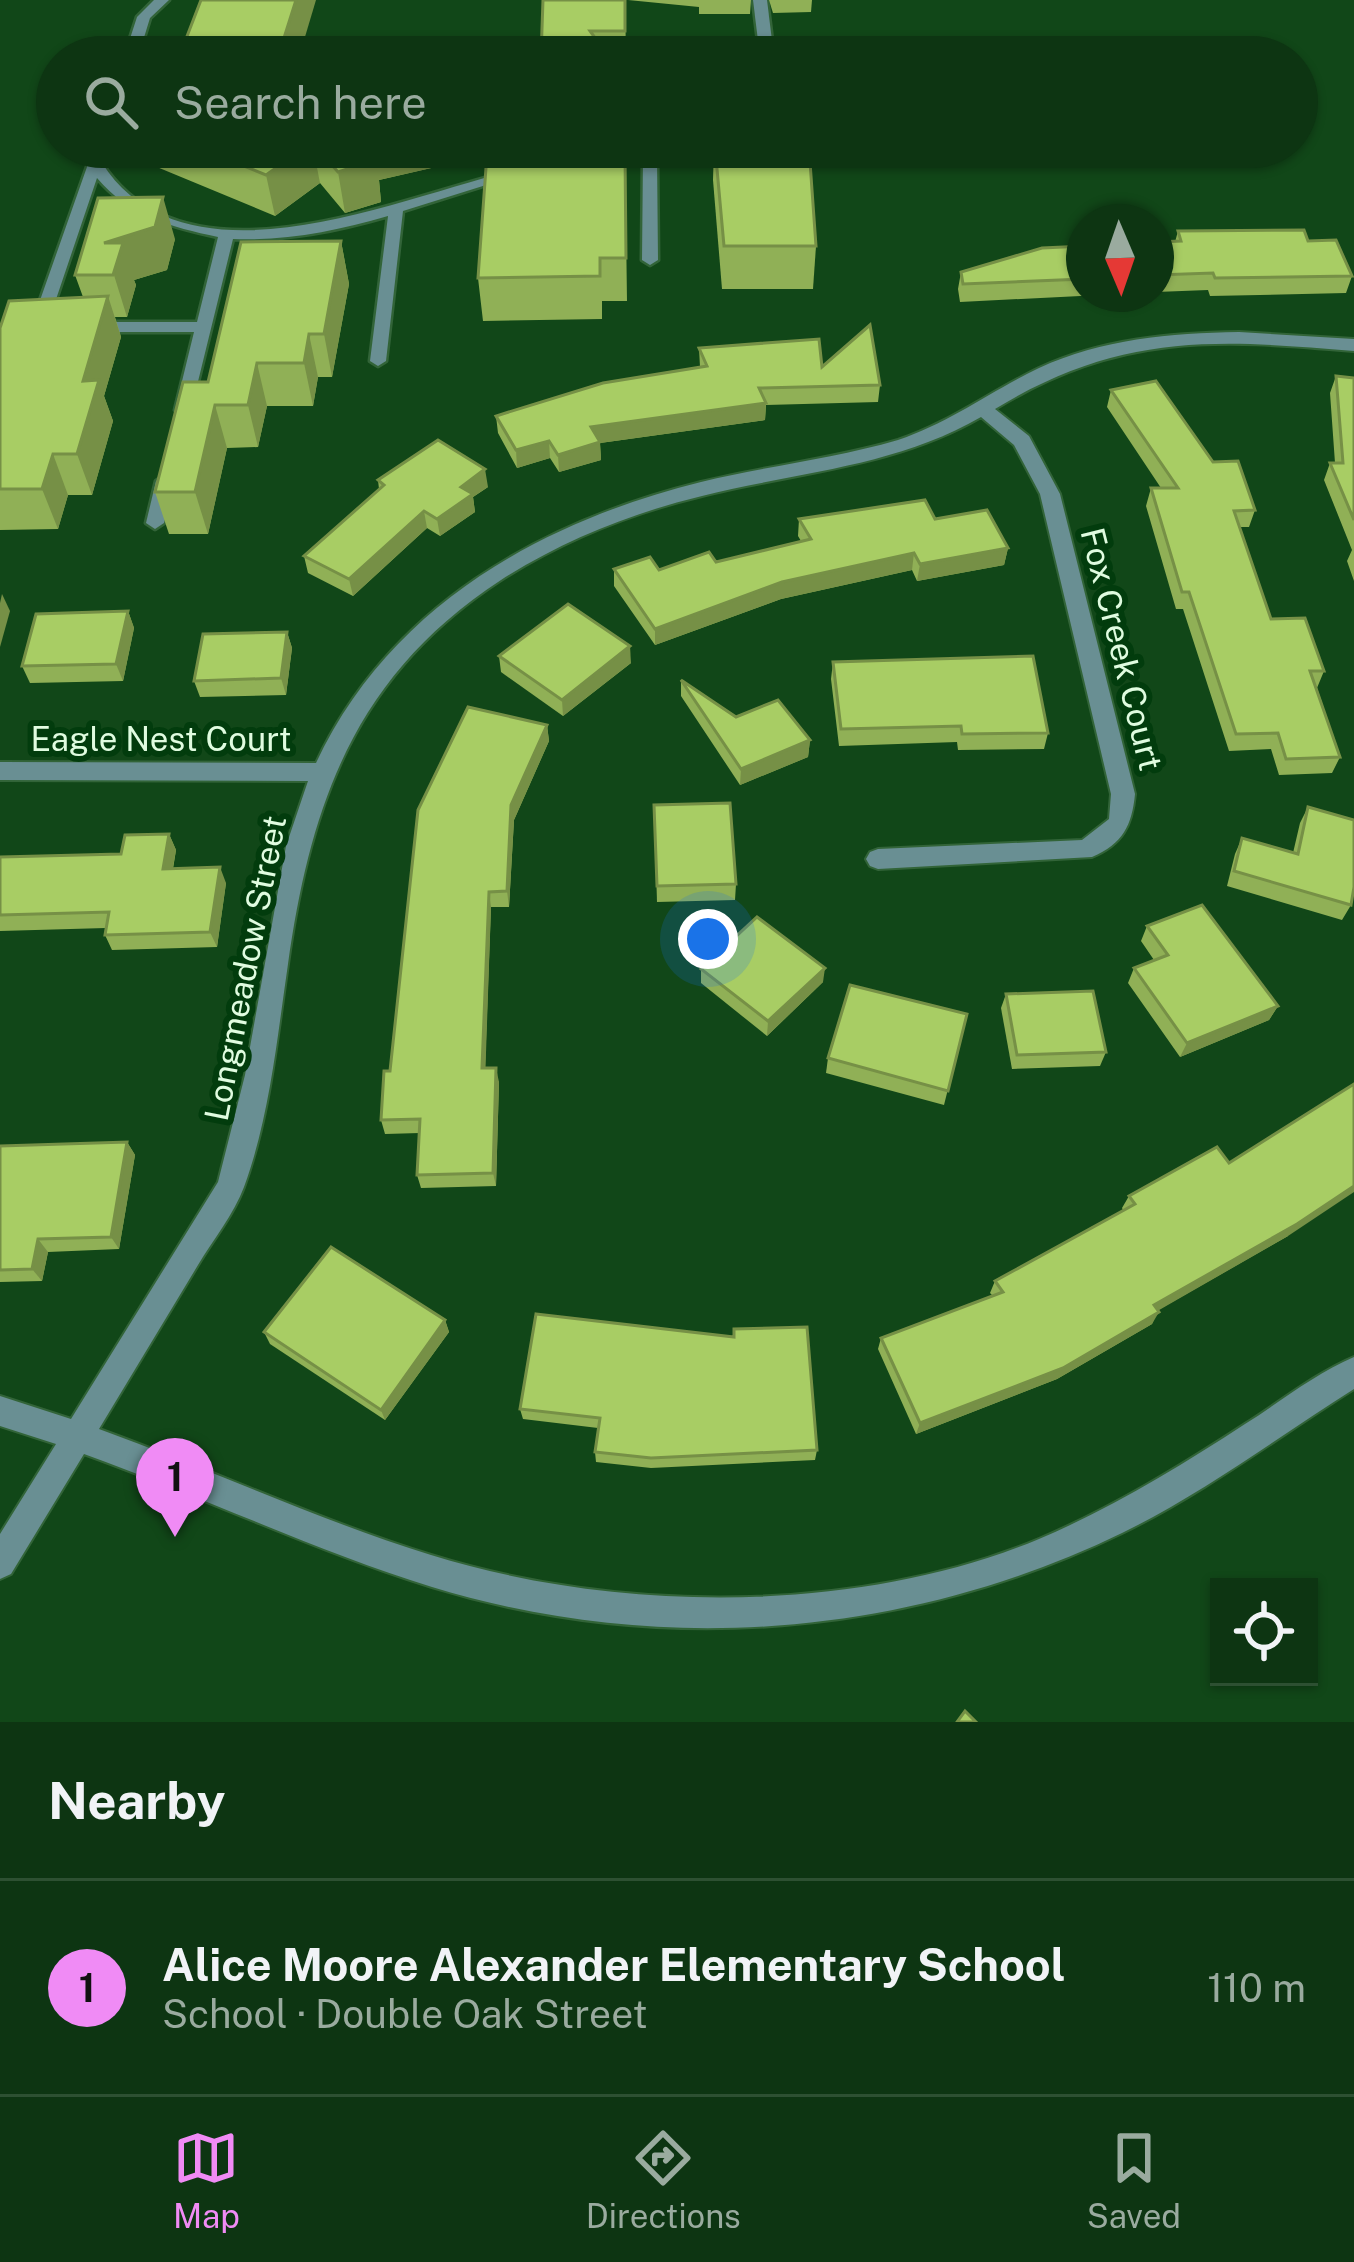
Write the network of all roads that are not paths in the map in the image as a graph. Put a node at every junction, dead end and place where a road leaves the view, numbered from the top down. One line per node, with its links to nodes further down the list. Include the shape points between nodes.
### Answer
1 (162, 0): 3 (lane)
2 (760, 0): 4 (lane)
3 (138, 36)
4 (764, 36)
5 (93, 168): 12 (lane, via 38,327)
6 (102, 168): 10 (lane, via 106,182 158,218)
7 (650, 168): 11 (lane)
8 (540, 169): 9 (lane)
9 (396, 209): 10 (lane, via 292,238); 14 (lane)
10 (226, 236): 12 (lane)
11 (650, 260)
12 (203, 327): 16 (lane)
13 (1354, 345): 15 (street, Longmeadow Street, via 1131,345 1071,361)
14 (378, 361)
15 (983, 409): 20 (street, Longmeadow Street, via 911,444 650,502 532,550 464,596 398,656); 21 (street, Fox Creek Court, via 1022,441 1050,494 1123,794 1120,823 1084,850)
16 (176, 436)
17 (171, 458): 18 (lane)
18 (155, 523)
19 (0, 771): 20 (street, Eagle Nest Court)
20 (321, 772): 24 (street, Longmeadow Street, via 295,865 252,1119 230,1187)
21 (878, 859)
22 (1354, 1372): 24 (street, via 1112,1522 1041,1551 869,1598 734,1612 614,1608 503,1592 378,1554)
23 (0, 1411): 24 (street)
24 (75, 1437): 25 (street, Longmeadow Street)
25 (0, 1563)

